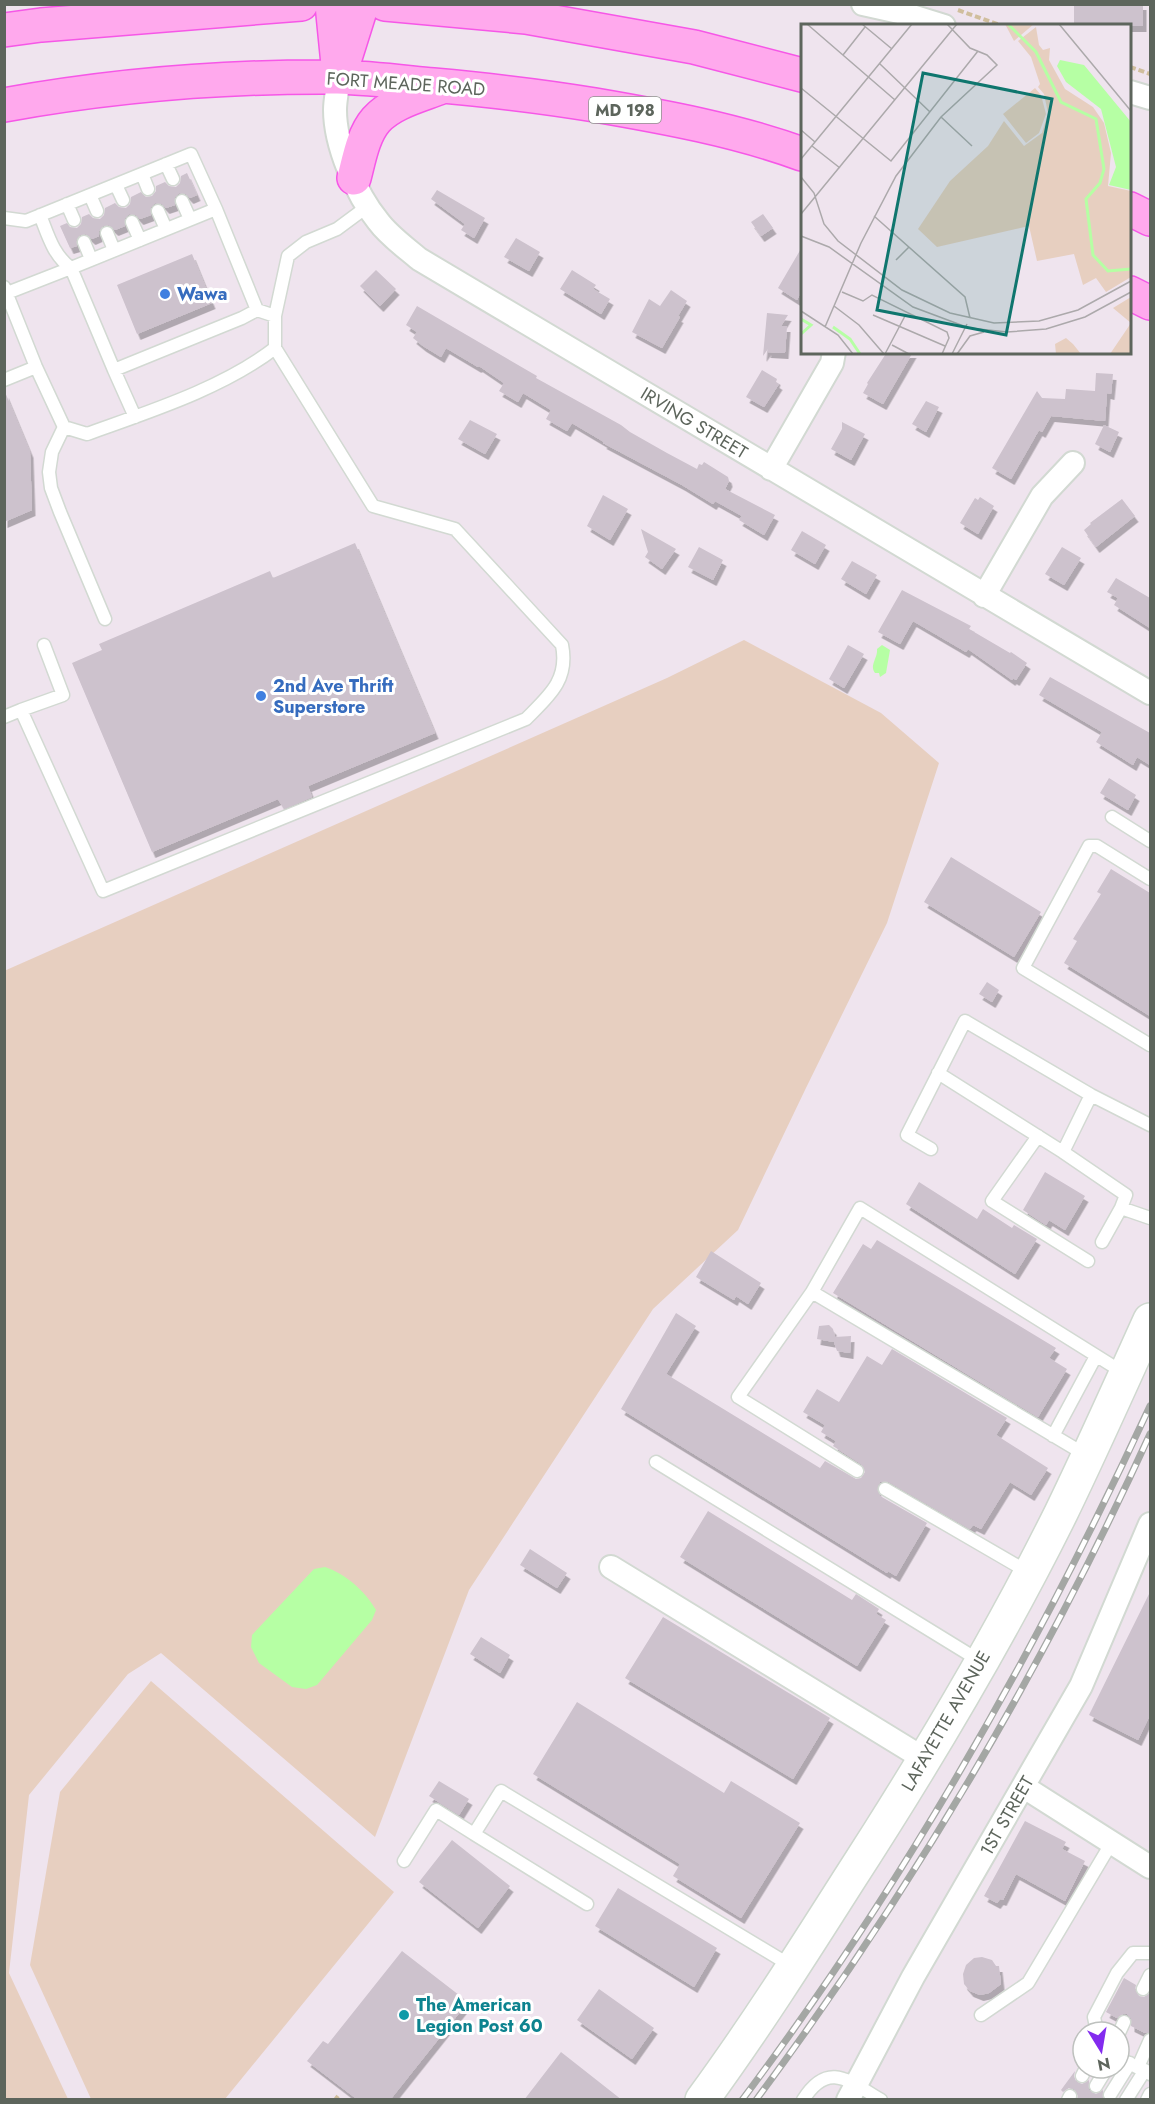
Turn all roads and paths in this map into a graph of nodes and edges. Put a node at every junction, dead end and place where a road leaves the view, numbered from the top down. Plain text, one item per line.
1 (125, 4) edge
2 (301, 4) edge
3 (332, 4) edge
4 (362, 4) edge
5 (385, 4) edge
6 (863, 4) edge
7 (900, 8) edge
8 (516, 11) edge
9 (948, 17) edge
10 (991, 24) edge
11 (41, 25) junction
12 (4, 30) edge
13 (1131, 67) edge
14 (1150, 74) edge
15 (801, 75) edge
16 (339, 77) junction
17 (444, 86) junction
18 (1131, 92) edge
19 (1150, 98) edge
20 (4, 105) edge
21 (801, 154) edge
22 (166, 164) junction
23 (142, 174) junction
24 (354, 178) junction
25 (173, 179) dead end
26 (116, 185) junction
27 (148, 189) dead end
28 (90, 195) junction
29 (123, 200) dead end
30 (183, 201) dead end
31 (67, 204) junction
32 (368, 206) junction
33 (216, 208) junction
34 (1131, 210) edge
35 (97, 211) dead end
36 (158, 211) dead end
37 (40, 215) junction
38 (4, 218) edge
39 (190, 219) junction
40 (1150, 219) edge
41 (74, 220) dead end
42 (132, 222) dead end
43 (166, 229) junction
44 (107, 233) dead end
45 (140, 240) junction
46 (84, 242) dead end
47 (114, 250) junction
48 (91, 259) junction
49 (71, 268) junction
50 (6, 290) edge
51 (1131, 294) edge
52 (1150, 303) edge
53 (257, 310) junction
54 (275, 316) junction
55 (275, 348) junction
56 (834, 354) edge
57 (36, 367) junction
58 (114, 370) junction
59 (4, 380) edge
60 (135, 417) junction
61 (64, 427) junction
62 (1073, 463) dead end
63 (771, 469) junction
64 (984, 596) junction
65 (105, 619) dead end
66 (44, 645) dead end
67 (1150, 693) edge
68 (21, 710) junction
69 (4, 717) edge
70 (1112, 817) dead end
71 (1150, 841) edge
72 (1150, 879) edge
73 (1150, 1045) edge
74 (938, 1073) junction
75 (1091, 1095) junction
76 (1150, 1125) edge
77 (1038, 1137) junction
78 (931, 1149) dead end
79 (1063, 1152) junction
80 (1121, 1208) junction
81 (1150, 1218) edge
82 (1102, 1242) dead end
83 (1088, 1261) dead end
84 (812, 1292) junction
85 (1150, 1320) edge
86 (1096, 1356) junction
87 (1125, 1374) junction
88 (1053, 1436) junction
89 (1087, 1456) junction
90 (656, 1462) dead end
91 (857, 1471) dead end
92 (885, 1490) dead end
93 (1150, 1524) edge
94 (611, 1568) dead end
95 (1029, 1573) junction
96 (981, 1661) junction
97 (926, 1760) junction
98 (1024, 1787) junction
99 (474, 1834) junction
100 (1112, 1842) junction
101 (404, 1861) dead end
102 (1150, 1867) edge
103 (586, 1904) dead end
104 (1150, 1953) edge
105 (794, 1968) junction
106 (1150, 1975) edge
107 (1143, 1989) dead end
108 (981, 2015) dead end
109 (1095, 2020) edge
110 (1150, 2040) edge
111 (1136, 2066) edge
112 (1100, 2080) edge
113 (1096, 2086) dead end
114 (852, 2092) edge
115 (1150, 2094) edge
116 (1110, 2095) dead end
117 (702, 2100) edge
118 (803, 2100) edge
119 (881, 2100) edge
120 (1126, 2100) edge
121 (1147, 2100) edge

1 - 11 main road
2 - 11 main road
3 - 16 main road
4 - 16 main road
5 - 8 main road
6 - 7 street
7 - 9 street
8 - 15 main road
9 - 10 path
11 - 12 main road
13 - 14 path
16 - 17 main road, FORT MEADE ROAD / MD 198
16 - 20 main road, FORT MEADE ROAD / MD 198
16 - 24 street, IRVING STREET
17 - 21 main road, FORT MEADE ROAD / MD 198
17 - 24 main road
18 - 19 street
22 - 23 lane
22 - 25 lane
22 - 33 lane
23 - 26 lane
23 - 27 lane
24 - 32 street, IRVING STREET
26 - 28 lane
26 - 29 lane
28 - 31 lane
28 - 35 lane
30 - 39 lane
31 - 37 lane
31 - 41 lane
32 - 54 lane
32 - 63 street, IRVING STREET
33 - 39 lane
33 - 53 lane
34 - 40 main road
36 - 43 lane
37 - 38 lane
37 - 49 lane
39 - 43 lane
42 - 45 lane
43 - 45 lane
44 - 47 lane
45 - 47 lane
46 - 48 lane
47 - 48 lane
48 - 49 lane
49 - 50 lane
49 - 58 lane
50 - 57 lane
51 - 52 main road
53 - 54 lane
53 - 58 lane
54 - 55 lane
55 - 60 lane
55 - 68 lane
56 - 63 street
57 - 59 lane
57 - 61 lane
58 - 60 lane
60 - 61 lane
61 - 65 lane
62 - 64 street
63 - 64 street, IRVING STREET
64 - 67 street, IRVING STREET
66 - 68 lane
68 - 69 lane
70 - 71 lane
72 - 73 lane
74 - 75 lane
74 - 77 lane
74 - 78 lane
75 - 76 lane
75 - 79 lane
77 - 79 lane
77 - 83 lane
79 - 80 lane
80 - 81 lane
80 - 82 lane
84 - 86 lane
84 - 88 lane
84 - 91 lane
85 - 87 street, LAFAYETTE AVENUE
86 - 87 lane
86 - 88 lane
87 - 89 street, LAFAYETTE AVENUE
88 - 89 lane
89 - 95 street, LAFAYETTE AVENUE
90 - 96 lane
92 - 95 lane
93 - 98 street, 1ST STREET
94 - 97 street
95 - 96 street, LAFAYETTE AVENUE
96 - 97 street, LAFAYETTE AVENUE
97 - 105 street, LAFAYETTE AVENUE
98 - 100 street
98 - 114 street, 1ST STREET
99 - 101 lane
99 - 103 lane
99 - 105 lane
100 - 102 street
100 - 108 lane
104 - 109 lane
105 - 117 street, LAFAYETTE AVENUE
106 - 107 lane
110 - 111 lane
111 - 116 lane
111 - 120 lane
112 - 113 lane
114 - 118 lane
114 - 119 lane
115 - 121 lane

